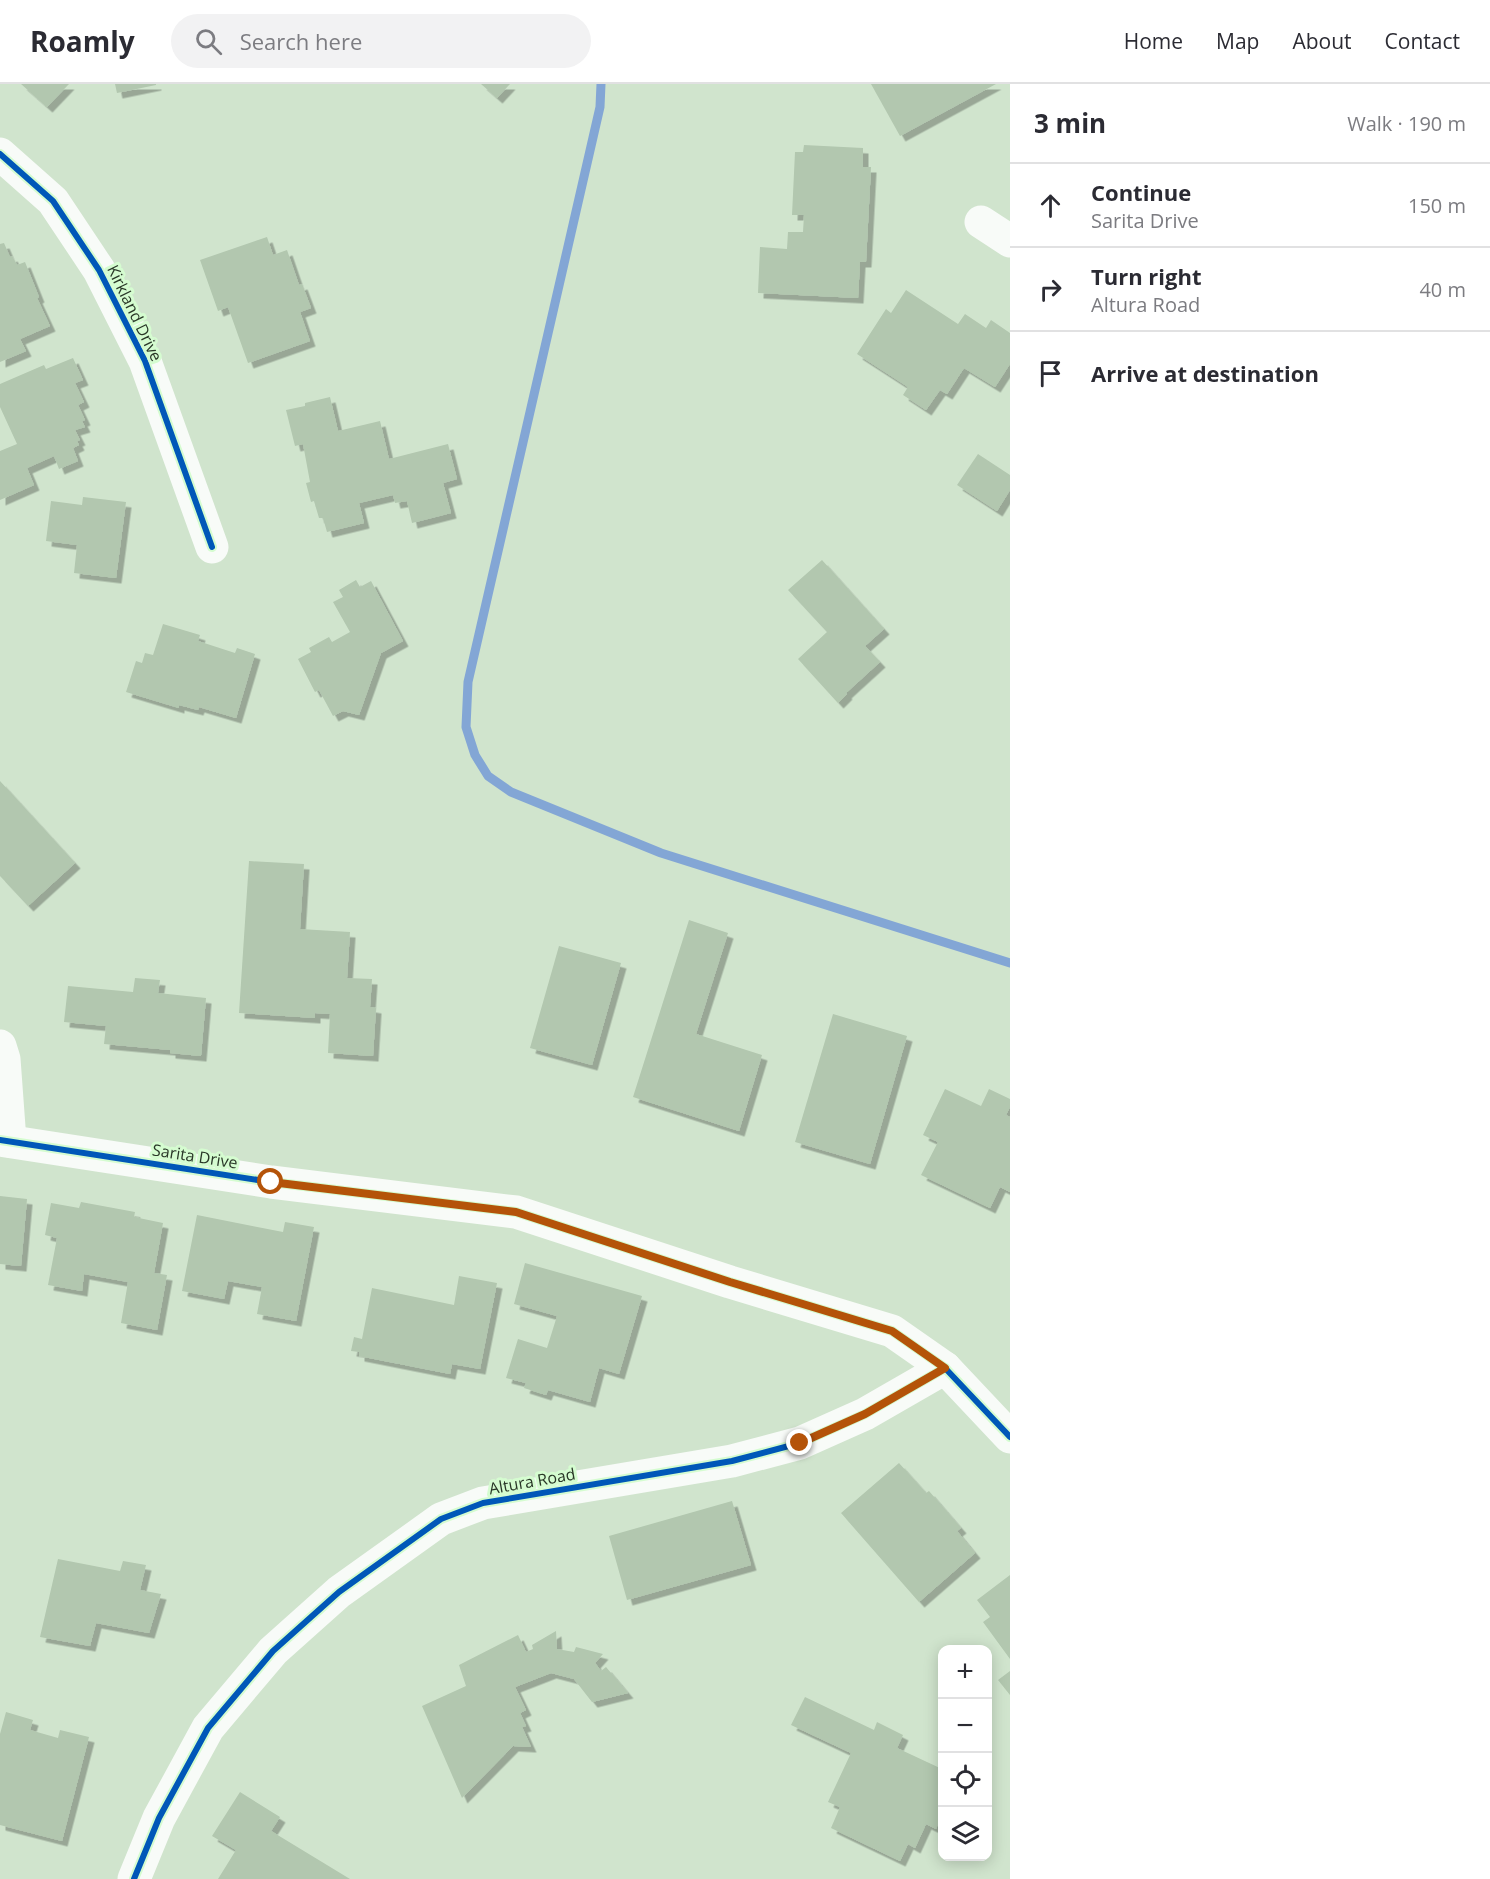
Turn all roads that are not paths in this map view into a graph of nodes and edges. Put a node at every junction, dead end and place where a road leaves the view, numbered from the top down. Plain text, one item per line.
1 (0, 154) edge
2 (981, 222) dead end
3 (1010, 241) edge
4 (212, 547) dead end
5 (0, 1046) edge
6 (5, 1141) edge
7 (945, 1368) junction
8 (1010, 1437) edge
9 (134, 1879) edge

1 - 4 street, Kirkland Drive
2 - 3 street
5 - 6 street
6 - 7 street, Sarita Drive
7 - 8 street, Sarita Drive
7 - 9 street, Altura Road

